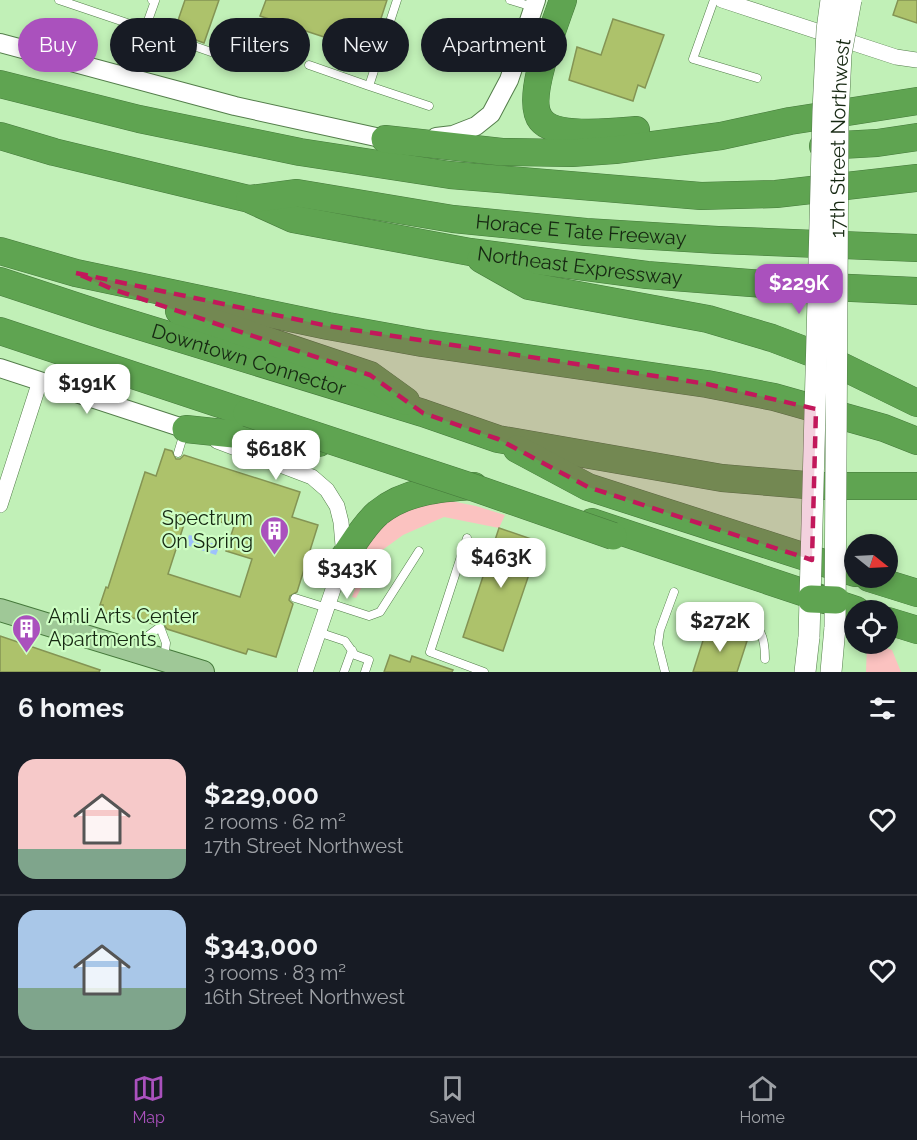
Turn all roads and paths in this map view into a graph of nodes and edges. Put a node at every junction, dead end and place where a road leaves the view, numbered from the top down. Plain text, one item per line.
1 (59, 0) edge
2 (152, 0) edge
3 (397, 0) edge
4 (510, 0) edge
5 (714, 0) edge
6 (723, 0) edge
7 (831, 0) edge
8 (851, 0) edge
9 (544, 13) edge
10 (112, 18) edge
11 (149, 18) edge
12 (0, 43) edge
13 (917, 60) edge
14 (310, 65) edge
15 (757, 78) dead end
16 (0, 84) edge
17 (369, 86) junction
18 (917, 101) edge
19 (429, 106) dead end
20 (790, 121) junction
21 (0, 136) edge
22 (917, 137) edge
23 (385, 139) junction
24 (830, 146) junction
25 (917, 178) edge
26 (622, 190) junction
27 (249, 199) junction
28 (917, 248) edge
29 (0, 251) edge
30 (470, 252) junction
31 (76, 273) junction
32 (0, 281) edge
33 (917, 291) edge
34 (0, 331) edge
35 (0, 368) edge
36 (40, 381) junction
37 (917, 403) edge
38 (423, 413) junction
39 (498, 439) junction
40 (182, 441) junction
41 (917, 441) edge
42 (481, 485) junction
43 (913, 487) edge
44 (0, 505) edge
45 (467, 538) dead end
46 (419, 551) dead end
47 (344, 557) junction
48 (844, 569) edge
49 (898, 587) edge
50 (674, 592) dead end
51 (917, 593) edge
52 (295, 598) dead end
53 (835, 603) edge
54 (328, 606) junction
55 (0, 610) edge
56 (741, 614) dead end
57 (898, 624) edge
58 (917, 630) edge
59 (318, 632) junction
60 (352, 650) junction
61 (137, 652) junction
62 (765, 659) dead end
63 (164, 660) junction
64 (463, 664) junction
65 (203, 672) edge
66 (305, 672) edge
67 (344, 672) edge
68 (365, 672) edge
69 (460, 672) edge
70 (484, 672) edge
71 (665, 672) edge
72 (805, 672) edge
73 (831, 672) edge

1 - 10 lane
2 - 11 lane
3 - 17 lane
4 - 9 lane
5 - 15 lane
6 - 13 street
7 - 24 main road, 17th Street Northwest, bridge
8 - 24 main road, 17th Street Northwest, bridge
9 - 20 highway
9 - 23 street
12 - 23 street
14 - 17 lane
16 - 26 highway
17 - 19 lane
18 - 20 highway
20 - 23 highway
21 - 27 highway
22 - 24 highway
23 - 26 highway
24 - 53 main road, 17th Street Northwest, bridge
25 - 26 highway
27 - 28 highway, Horace E Tate Freeway
27 - 30 highway, Northeast Expressway
29 - 31 highway
30 - 33 highway, Northeast Expressway
30 - 37 highway
31 - 38 highway
31 - 41 highway
32 - 38 highway, Downtown Connector
34 - 53 highway, bridge
35 - 36 street
36 - 40 street
36 - 44 street
38 - 39 highway, Downtown Connector
39 - 43 highway
39 - 48 highway
40 - 42 highway
40 - 47 street
42 - 47 highway
42 - 53 highway
45 - 64 lane
46 - 54 lane
47 - 54 street
49 - 51 highway
50 - 71 lane
52 - 54 lane
53 - 72 main road, 17th Street Northwest, bridge
53 - 73 main road, 17th Street Northwest, bridge
54 - 59 street
55 - 61 main road
56 - 62 lane
57 - 58 highway
59 - 60 lane
59 - 66 street
60 - 67 lane
60 - 68 lane
61 - 63 main road
61 - 63 lane
63 - 65 main road
64 - 69 lane
64 - 70 lane

